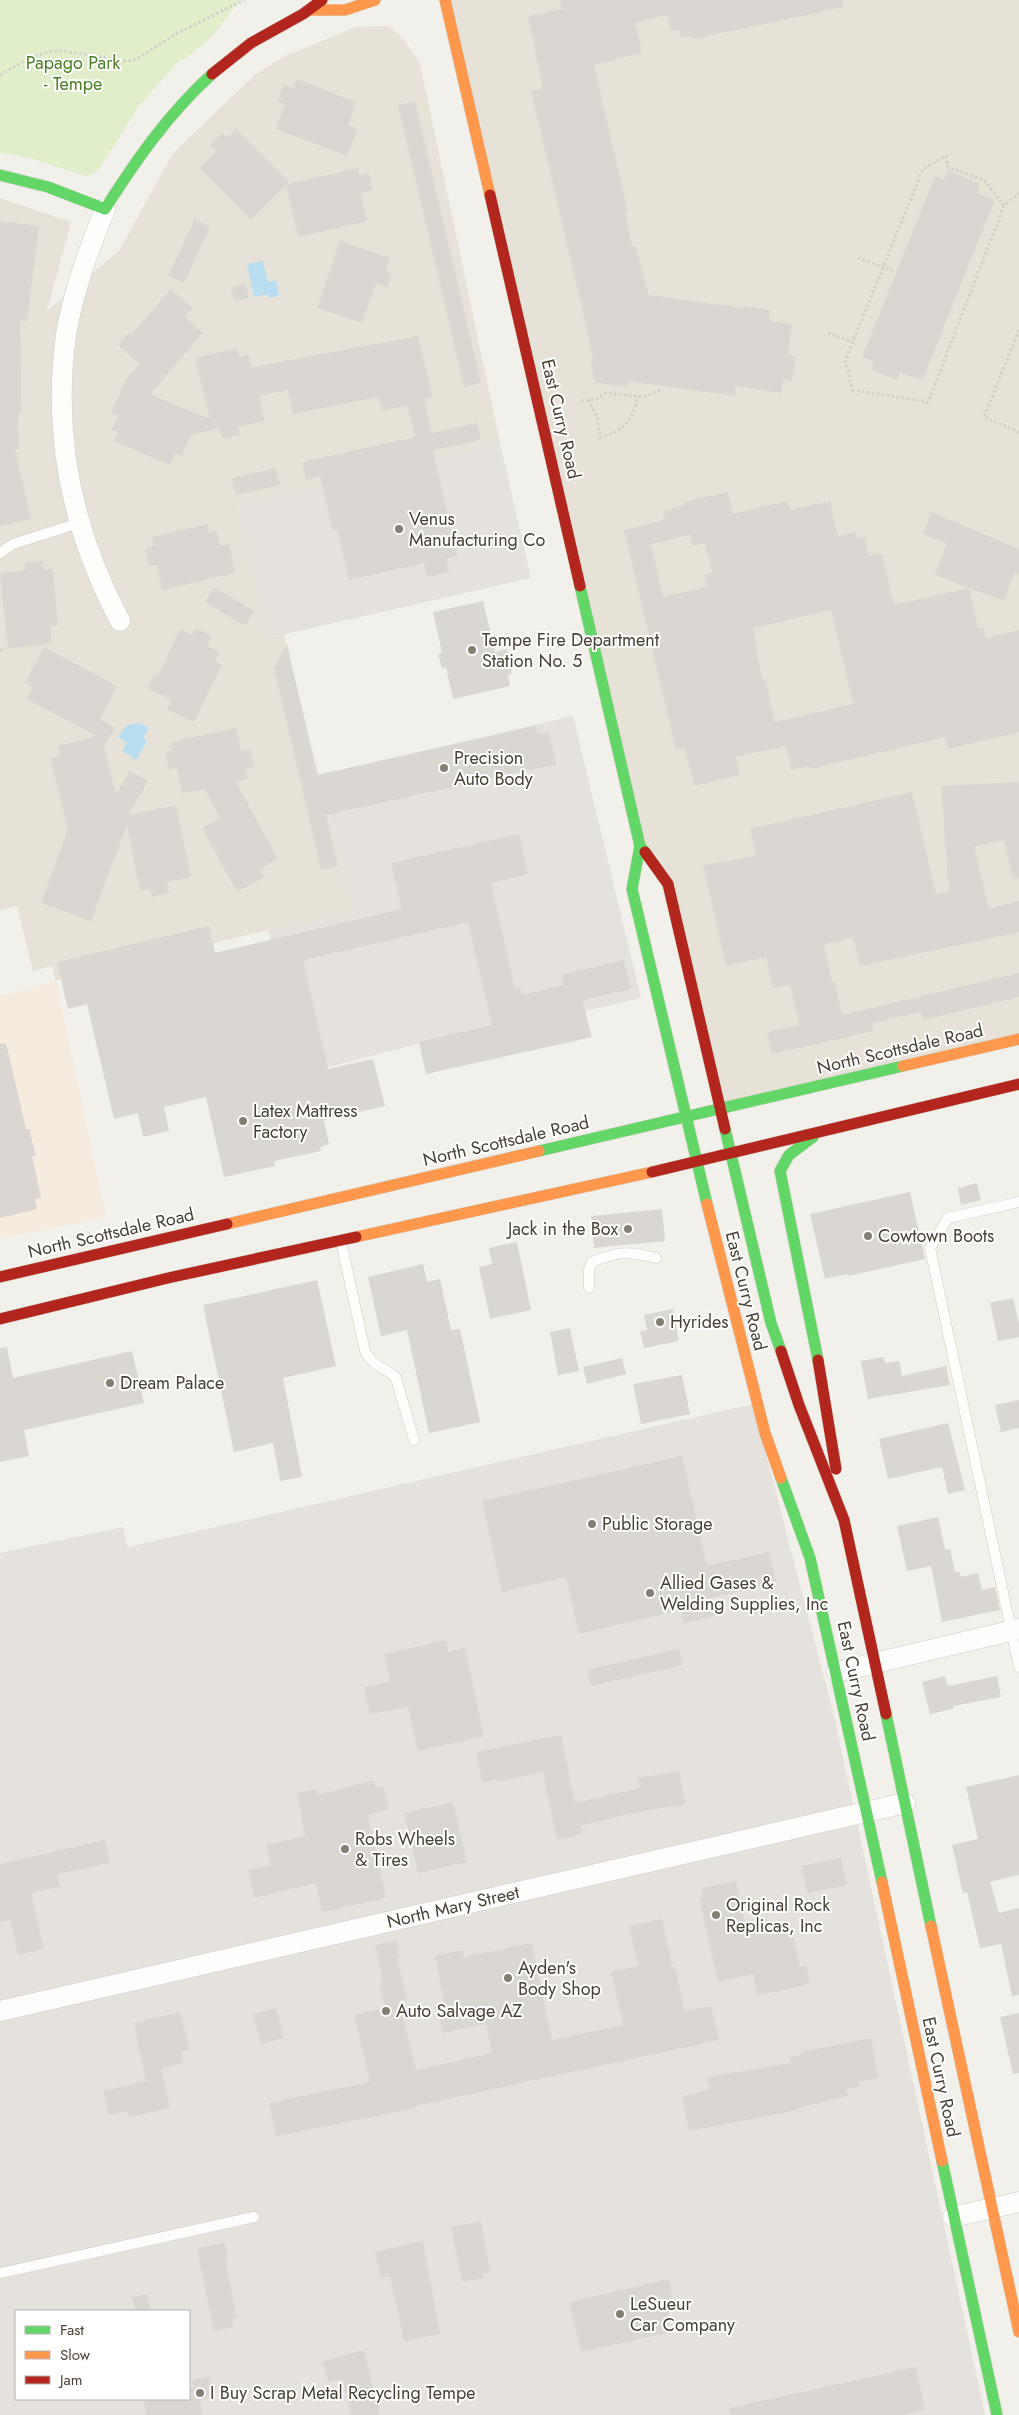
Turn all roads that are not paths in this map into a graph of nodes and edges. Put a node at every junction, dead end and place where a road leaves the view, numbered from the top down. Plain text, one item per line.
1 (322, 0) edge
2 (375, 0) edge
3 (445, 0) edge
4 (311, 10) junction
5 (0, 175) edge
6 (105, 209) junction
7 (79, 523) junction
8 (0, 553) edge
9 (120, 621) dead end
10 (640, 846) junction
11 (1019, 1039) edge
12 (1019, 1084) edge
13 (720, 1109) junction
14 (686, 1116) junction
15 (819, 1133) junction
16 (730, 1153) junction
17 (696, 1162) junction
18 (1019, 1202) edge
19 (341, 1241) junction
20 (656, 1258) dead end
21 (42, 1266) junction
22 (0, 1278) edge
23 (589, 1288) dead end
24 (0, 1289) edge
25 (0, 1319) edge
26 (414, 1440) dead end
27 (844, 1520) junction
28 (1015, 1630) edge
29 (875, 1663) junction
30 (1019, 1666) edge
31 (837, 1672) junction
32 (906, 1803) junction
33 (866, 1813) junction
34 (0, 2011) edge
35 (1019, 2202) edge
36 (992, 2208) junction
37 (254, 2217) dead end
38 (953, 2217) junction
39 (0, 2273) edge
40 (1019, 2332) edge
41 (997, 2415) edge

1 - 4 main road
2 - 4 main road
3 - 10 main road, East Curry Road
4 - 6 main road
5 - 6 main road
6 - 7 street
7 - 8 lane
7 - 9 street
10 - 13 main road, East Curry Road
10 - 14 main road, East Curry Road
11 - 13 main road, North Scottsdale Road
12 - 15 main road
13 - 14 main road, North Scottsdale Road
13 - 16 main road, East Curry Road
14 - 17 main road, East Curry Road
14 - 21 main road, North Scottsdale Road
15 - 16 main road
15 - 27 main road
16 - 17 main road
16 - 27 main road, East Curry Road
17 - 19 main road
17 - 31 main road, East Curry Road
18 - 28 lane
19 - 25 main road
19 - 26 lane
20 - 23 lane
21 - 22 main road, North Scottsdale Road
21 - 24 main road
27 - 29 main road, East Curry Road
28 - 29 street
28 - 30 lane
29 - 31 street
29 - 32 main road, East Curry Road
31 - 33 main road, East Curry Road
32 - 33 street, North Mary Street
32 - 36 main road, East Curry Road
33 - 34 street, North Mary Street
33 - 38 main road, East Curry Road
35 - 36 street
36 - 38 street
36 - 40 main road, East Curry Road
37 - 39 lane
38 - 41 main road, East Curry Road

